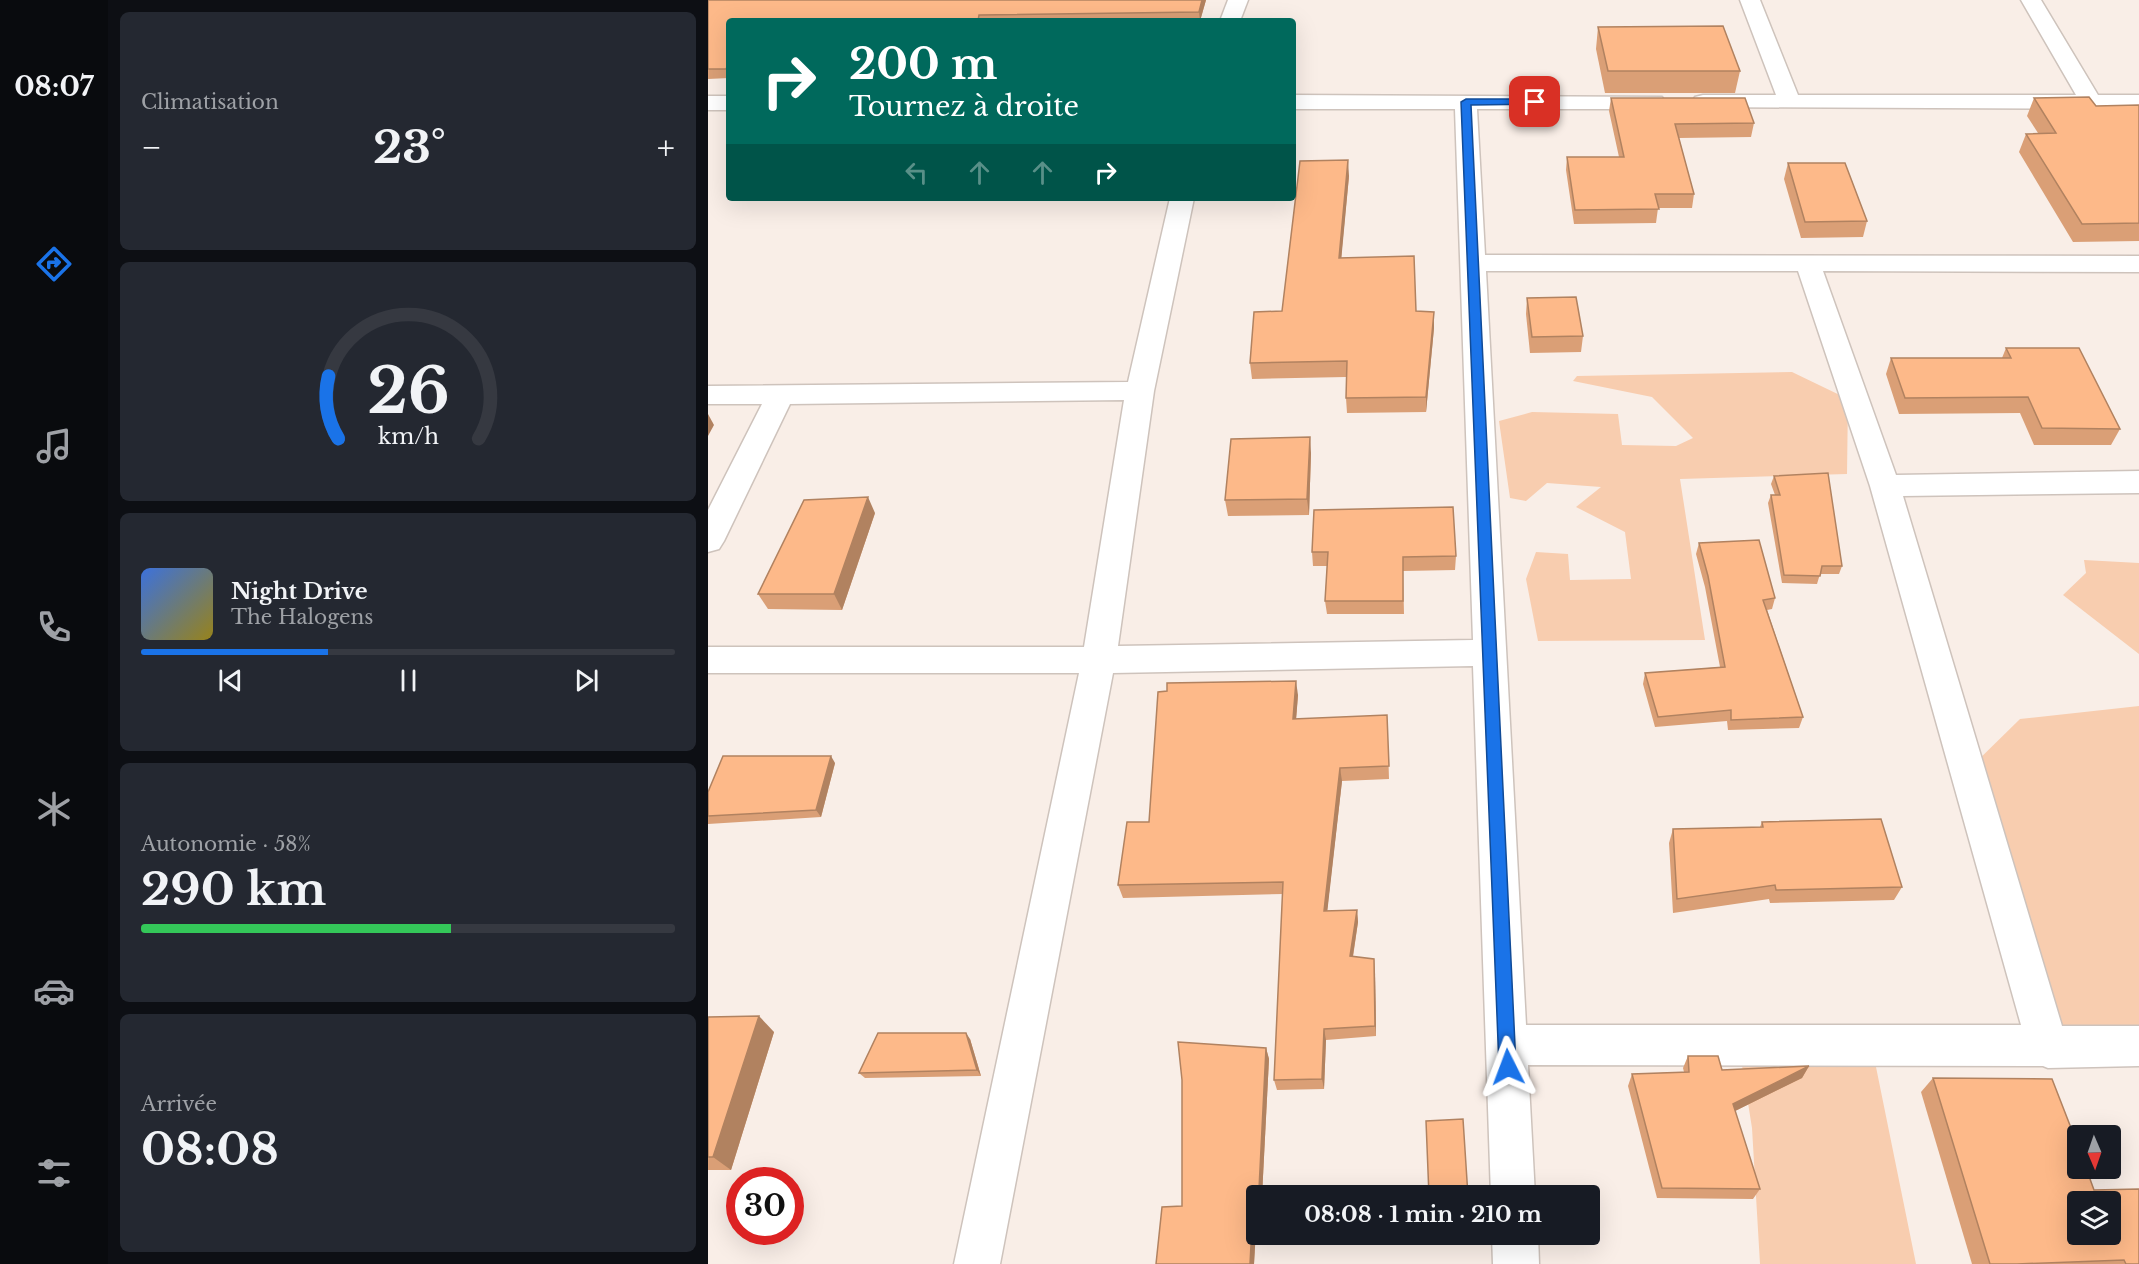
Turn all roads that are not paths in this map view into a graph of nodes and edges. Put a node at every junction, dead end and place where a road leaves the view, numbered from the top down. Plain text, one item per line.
1 (1238, 0) edge
2 (1750, 0) edge
3 (2031, 0) edge
4 (1231, 18) edge
5 (1296, 102) edge
6 (1466, 102) junction
7 (1790, 102) junction
8 (2091, 102) junction
9 (2139, 102) edge
10 (708, 103) edge
11 (726, 103) edge
12 (1181, 201) edge
13 (1473, 263) junction
14 (1808, 264) junction
15 (2139, 264) edge
16 (1140, 391) junction
17 (708, 395) edge
18 (780, 395) junction
19 (2139, 482) edge
20 (1885, 486) junction
21 (708, 541) edge
22 (1490, 653) junction
23 (1099, 660) junction
24 (709, 662) edge
25 (1507, 1045) junction
26 (2139, 1046) edge
27 (2049, 1048) junction
28 (1513, 1185) edge
29 (1515, 1245) edge
30 (977, 1264) edge
31 (1516, 1264) edge

1 - 4 street
2 - 7 street
3 - 8 street
5 - 6 street
6 - 7 street
6 - 13 street
7 - 8 street
8 - 9 street
10 - 11 street
12 - 16 street
13 - 14 street
13 - 22 street
14 - 15 street
14 - 20 street
16 - 18 street
16 - 23 street
17 - 18 street
18 - 21 street
19 - 20 street
20 - 27 street
22 - 23 street
22 - 25 street
23 - 24 street
23 - 30 street
25 - 27 street
25 - 28 street
26 - 27 street
29 - 31 street

